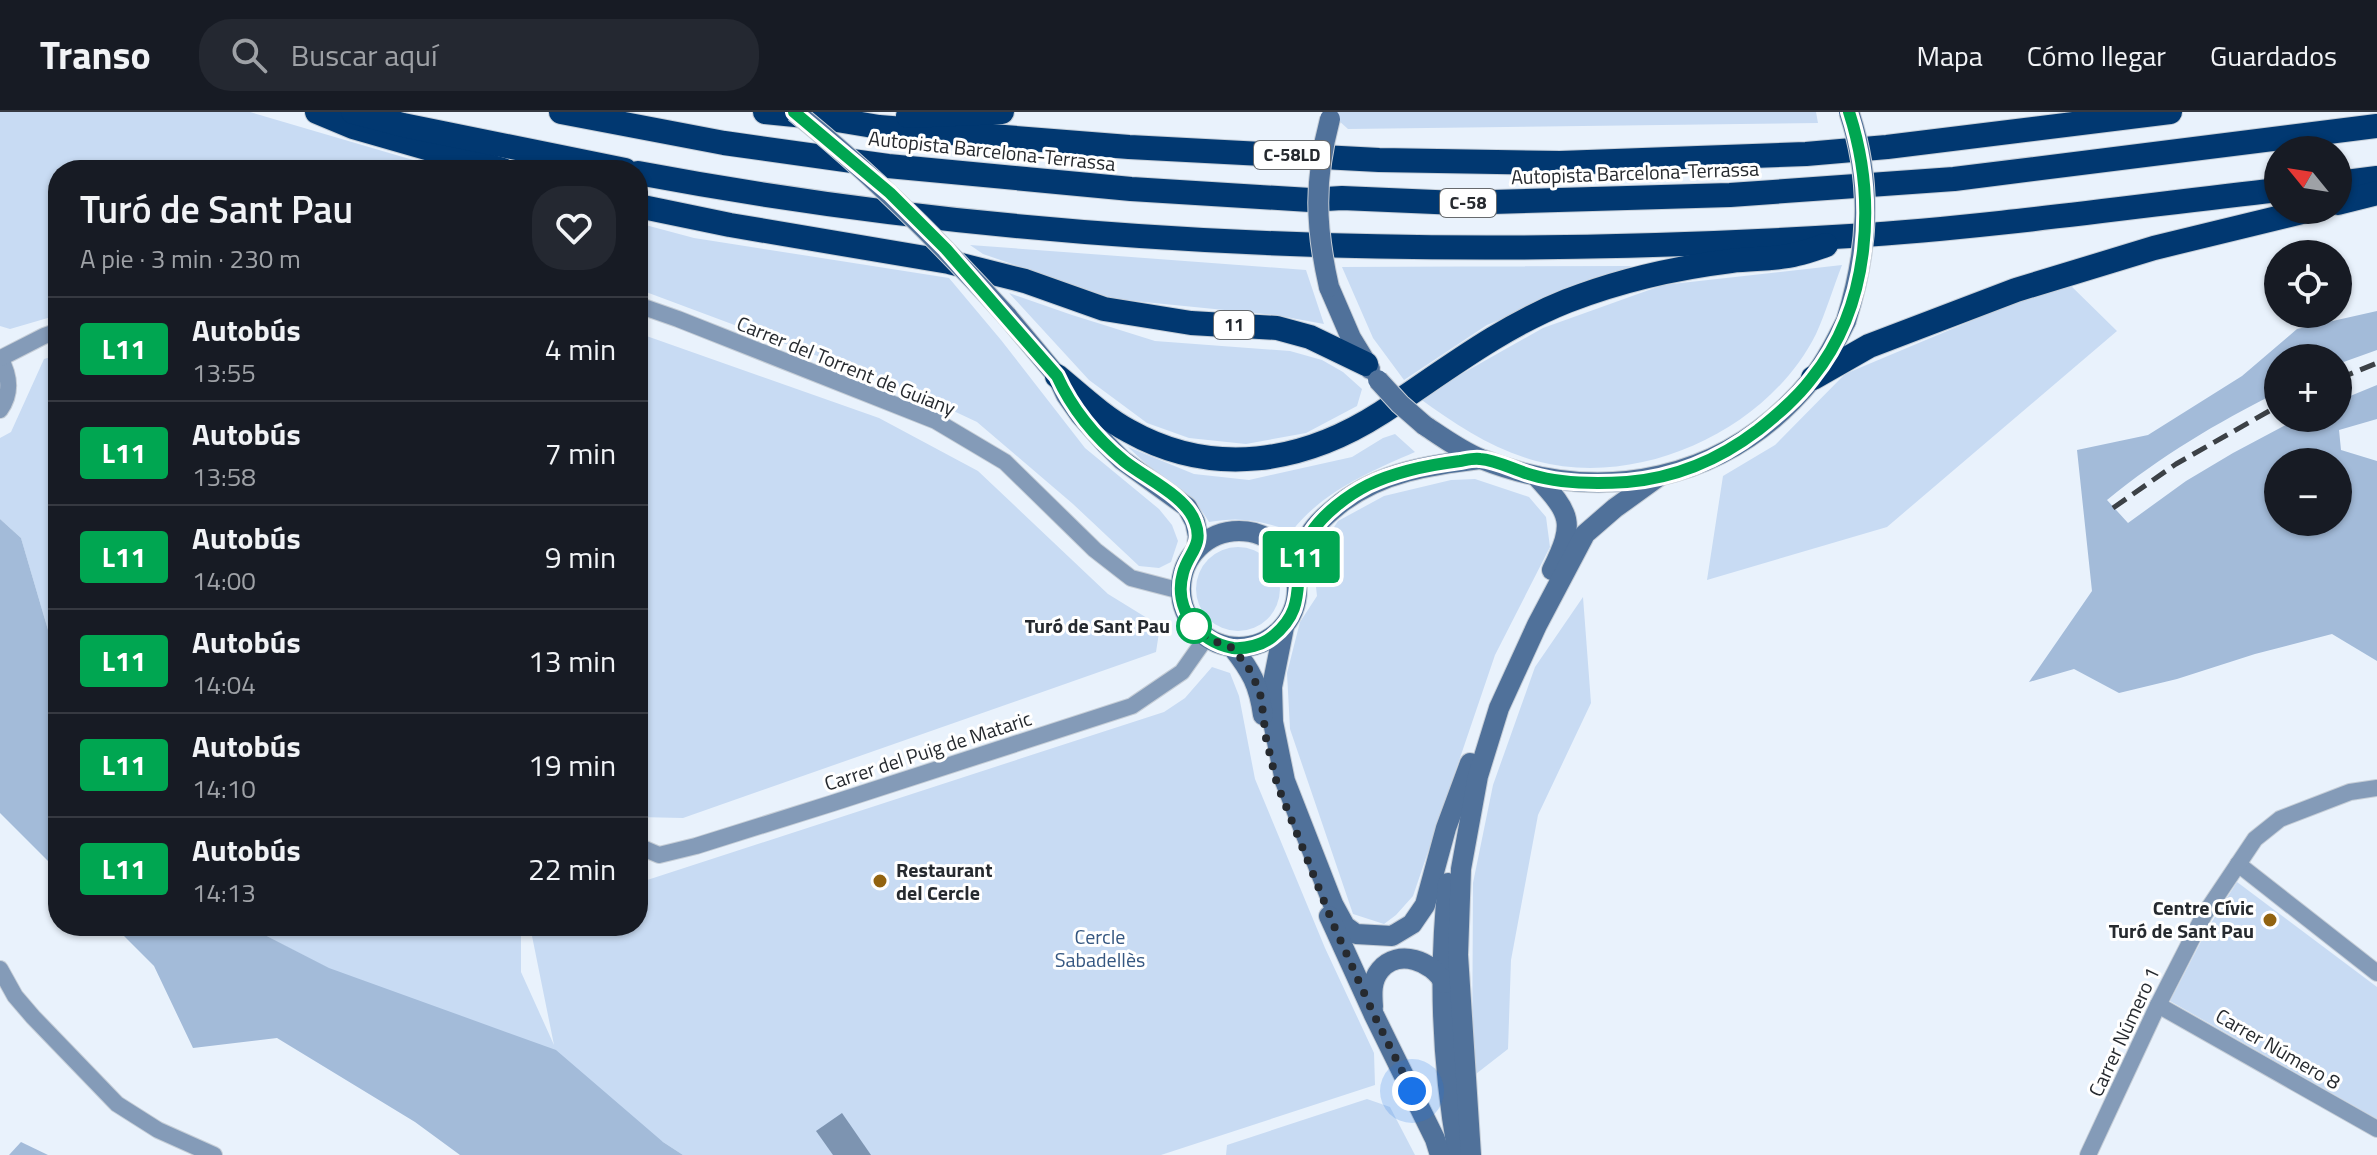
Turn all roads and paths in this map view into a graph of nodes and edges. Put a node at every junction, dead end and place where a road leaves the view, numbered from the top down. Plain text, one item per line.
1 (317, 112) edge
2 (353, 112) edge
3 (561, 112) edge
4 (765, 112) edge
5 (795, 112) edge
6 (1002, 112) edge
7 (1849, 112) edge
8 (2170, 112) edge
9 (1332, 115) edge
10 (825, 118) junction
11 (2377, 126) edge
12 (468, 160) edge
13 (576, 160) edge
14 (648, 175) edge
15 (2377, 178) edge
16 (2352, 181) edge
17 (2264, 192) edge
18 (2377, 193) edge
19 (2352, 199) edge
20 (648, 208) edge
21 (2264, 221) edge
22 (1852, 235) junction
23 (648, 308) edge
24 (48, 335) edge
25 (0, 358) edge
26 (1372, 372) junction
27 (1057, 376) junction
28 (1813, 378) junction
29 (0, 410) edge
30 (1480, 459) junction
31 (1536, 476) junction
32 (1658, 477) junction
33 (1576, 531) junction
34 (1197, 548) junction
35 (1297, 575) junction
36 (1181, 591) junction
37 (1284, 627) junction
38 (1206, 638) junction
39 (1233, 648) junction
40 (1470, 763) junction
41 (2377, 788) edge
42 (648, 850) edge
43 (2238, 864) junction
44 (1345, 929) junction
45 (0, 969) edge
46 (1434, 970) junction
47 (2377, 973) edge
48 (2158, 1005) junction
49 (1374, 1015) junction
50 (2377, 1129) edge
51 (214, 1155) edge
52 (1440, 1155) edge
53 (1458, 1155) edge
54 (1468, 1155) edge
55 (2088, 1155) edge

1 - 12 highway
2 - 13 highway
3 - 11 highway, Autopista Barcelona-Terrassa / C-58
4 - 10 highway, C-58LD
5 - 27 street, bridge
6 - 10 highway
7 - 28 street, bridge
8 - 10 highway, C-58LD
9 - 26 street, bridge
14 - 22 highway
15 - 16 highway
17 - 22 highway
18 - 19 highway
20 - 26 highway, 11
21 - 28 highway
22 - 27 highway
23 - 36 street, Carrer del Torrent de Guiany
24 - 25 street
25 - 29 street
26 - 30 street, bridge
27 - 34 street
28 - 32 street
30 - 31 street
30 - 35 street
31 - 32 street
31 - 33 street
32 - 33 street
33 - 40 street
33 - 54 street
34 - 35 street
34 - 36 street
35 - 37 street
36 - 38 street
37 - 39 street
37 - 44 street
38 - 39 street
38 - 42 street, Carrer del Puig de Mataric
39 - 44 street
40 - 44 street
40 - 46 street
41 - 43 street, Carrer Número 1
43 - 47 street
43 - 48 street, Carrer Número 1
44 - 49 street
45 - 51 street
46 - 49 street
46 - 53 street
46 - 54 street
48 - 50 street, Carrer Número 8
48 - 55 street, Carrer Número 1
49 - 52 street

